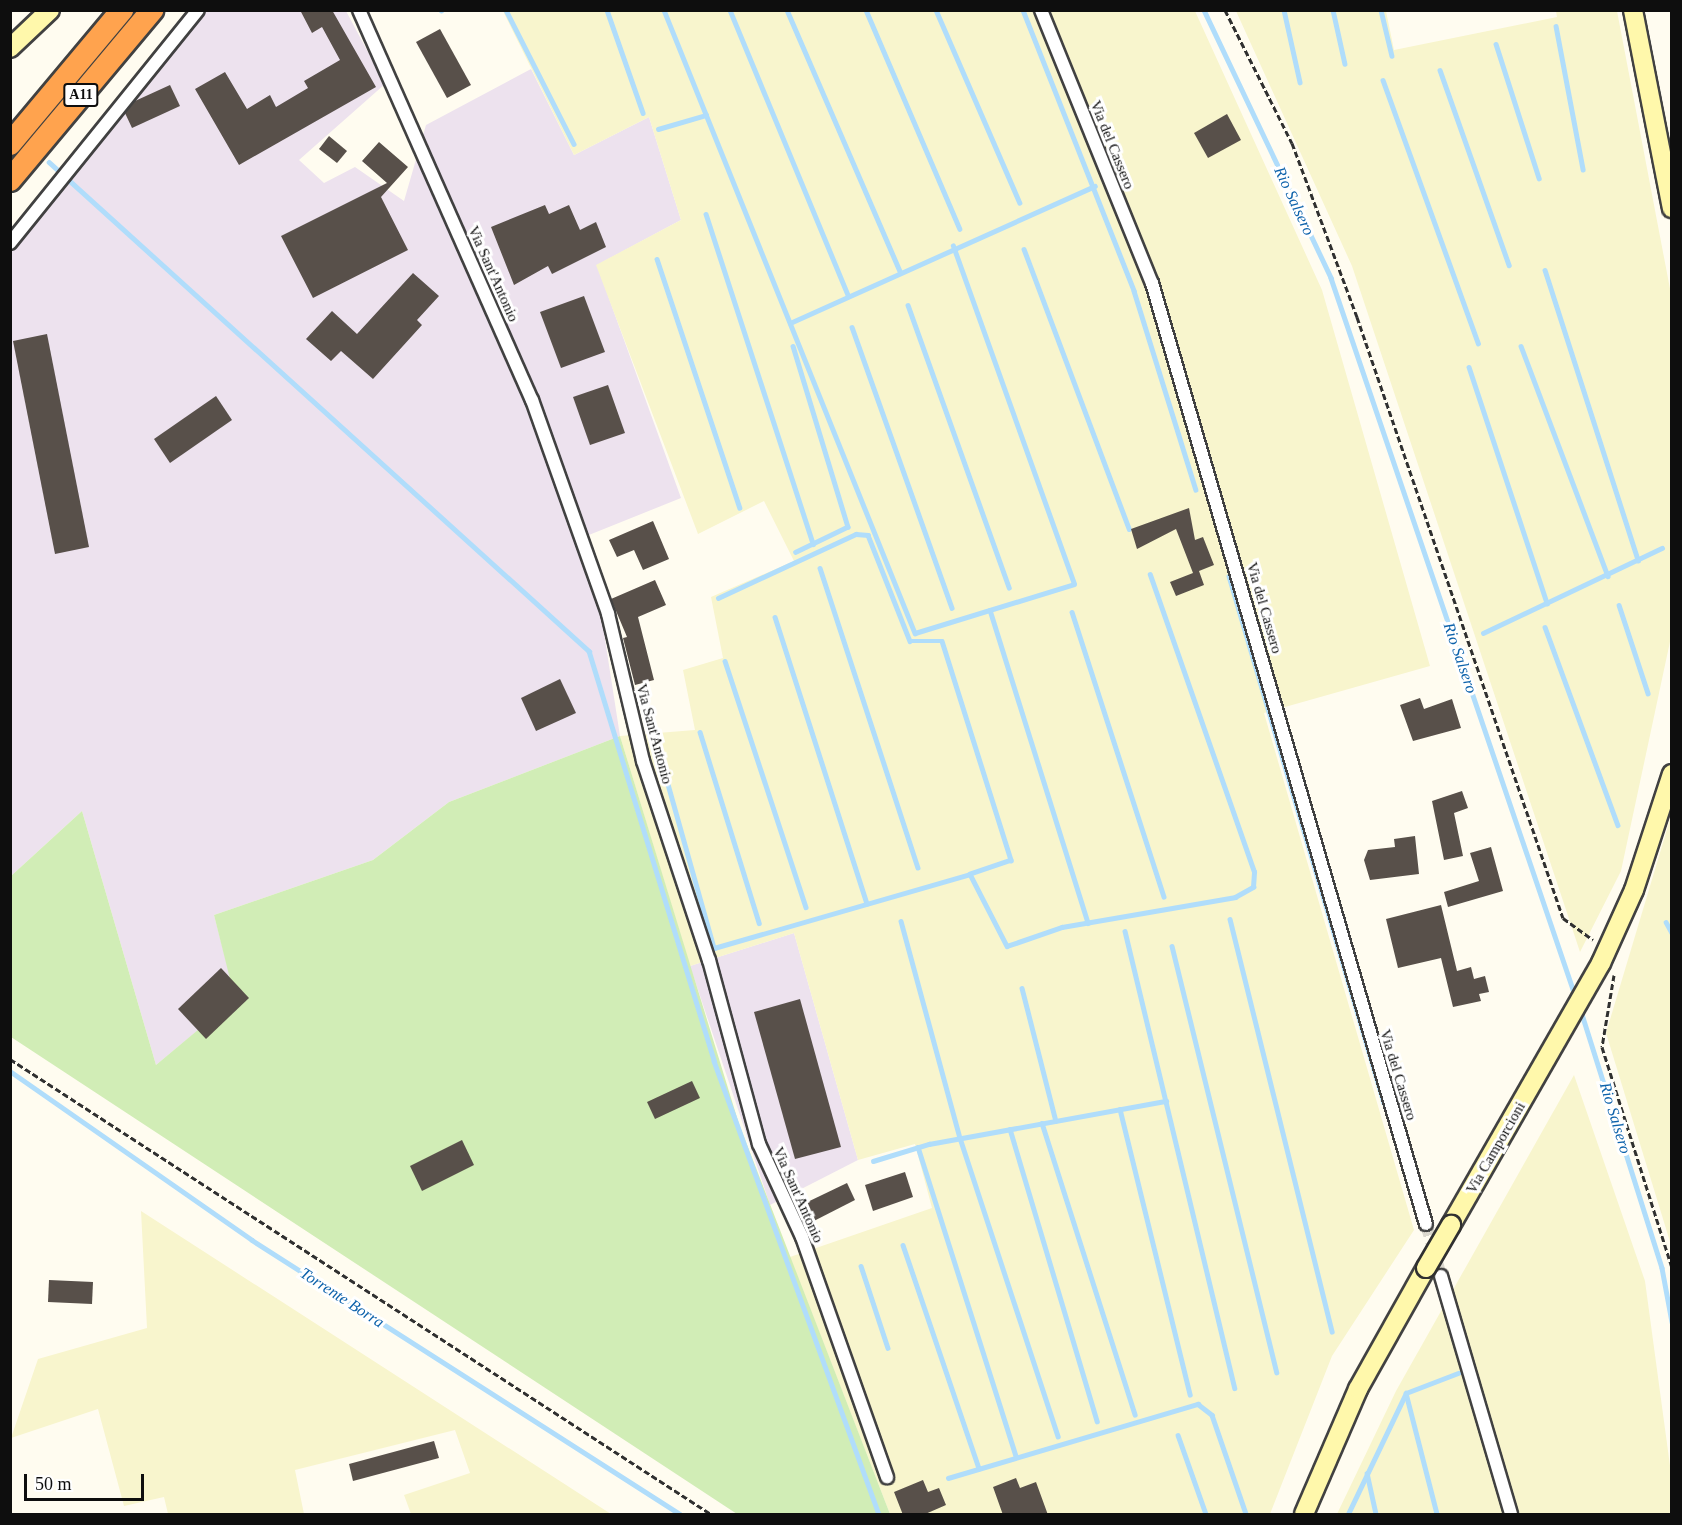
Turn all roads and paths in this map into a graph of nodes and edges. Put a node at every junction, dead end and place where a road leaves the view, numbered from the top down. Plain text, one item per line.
1 (50, 10) edge
2 (122, 10) edge
3 (152, 10) edge
4 (198, 10) edge
5 (359, 10) edge
6 (1041, 10) edge
7 (1225, 10) edge
8 (1633, 10) edge
9 (10, 48) edge
10 (10, 144) edge
11 (10, 180) edge
12 (1671, 208) edge
13 (10, 243) edge
14 (1671, 774) edge
15 (1604, 957) junction
16 (10, 1059) edge
17 (1426, 1224) tunnel mouth
18 (1671, 1268) edge
19 (1433, 1272) junction
20 (887, 1477) dead end
21 (711, 1515) edge
22 (1304, 1515) edge
23 (1511, 1515) edge

1 - 9 main road
2 - 10 highway, A11
3 - 11 highway, A11
4 - 13 street
5 - 20 street, Via Sant'Antonio
6 - 17 street, Via del Cassero
7 - 15 path
8 - 12 main road
14 - 15 main road, Via Camporcioni
15 - 18 path
15 - 19 main road, Via Camporcioni, bridge
16 - 21 path
19 - 22 main road, Via Camporcioni
19 - 23 street

